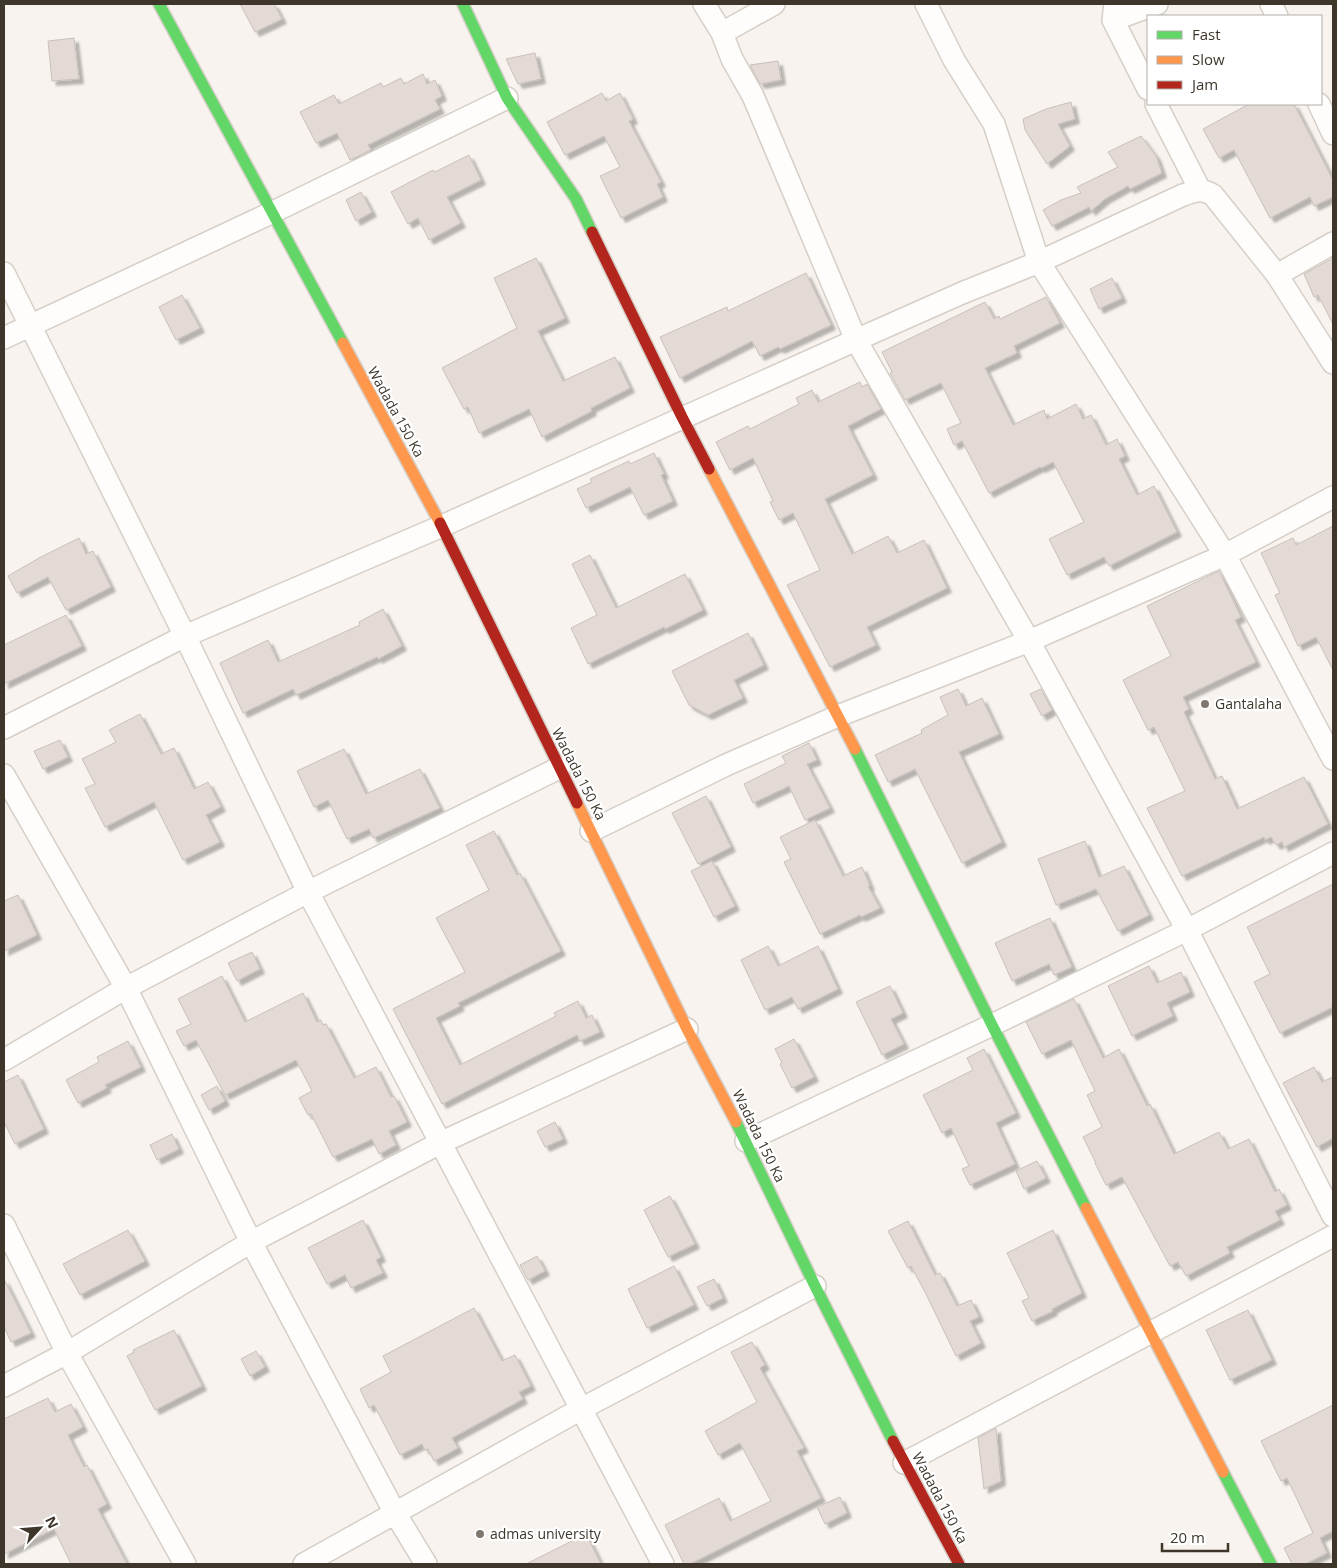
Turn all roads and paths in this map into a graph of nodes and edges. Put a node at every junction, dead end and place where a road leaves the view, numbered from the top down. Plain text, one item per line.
1 (159, 4) edge
2 (463, 4) edge
3 (704, 4) edge
4 (774, 4) edge
5 (926, 4) edge
6 (1157, 4) edge
7 (1270, 4) edge
8 (1114, 12) edge
9 (1276, 15) edge
10 (722, 33) junction
11 (1147, 87) edge
12 (507, 98) junction
13 (1157, 105) edge
14 (1319, 105) edge
15 (1333, 134) edge
16 (1200, 190) junction
17 (271, 213) junction
18 (1333, 243) edge
19 (1039, 262) junction
20 (4, 273) edge
21 (1277, 275) junction
22 (30, 326) junction
23 (4, 338) edge
24 (856, 340) junction
25 (1333, 363) edge
26 (682, 417) junction
27 (1333, 497) edge
28 (442, 526) junction
29 (1225, 555) junction
30 (185, 636) junction
31 (1029, 641) junction
32 (838, 716) junction
33 (4, 728) edge
34 (1333, 758) edge
35 (559, 768) junction
36 (4, 775) edge
37 (591, 831) junction
38 (1333, 853) edge
39 (308, 892) junction
40 (1187, 930) junction
41 (126, 988) junction
42 (992, 1025) junction
43 (688, 1029) junction
44 (4, 1060) edge
45 (746, 1141) junction
46 (440, 1143) junction
47 (1333, 1216) edge
48 (4, 1225) edge
49 (1333, 1236) edge
50 (251, 1242) junction
51 (815, 1286) junction
52 (1149, 1332) junction
53 (67, 1353) junction
54 (4, 1386) edge
55 (582, 1409) junction
56 (904, 1463) junction
57 (395, 1513) junction
58 (185, 1564) edge
59 (304, 1564) edge
60 (426, 1564) edge
61 (663, 1564) edge
62 (959, 1564) edge
63 (1271, 1564) edge

1 - 17 street, Wadada 150 Ka
2 - 12 street
3 - 10 street
4 - 10 street
5 - 19 street
6 - 8 street
7 - 9 street
8 - 11 street
10 - 24 street
12 - 17 street
12 - 26 street
13 - 16 street
14 - 15 street
16 - 19 street
16 - 21 street
17 - 22 street
17 - 28 street, Wadada 150 Ka
18 - 21 street
19 - 24 street
19 - 29 street
20 - 22 street
21 - 25 street
22 - 23 street
22 - 30 street
24 - 26 street
24 - 31 street
26 - 28 street
26 - 32 street
27 - 29 street
28 - 30 street
28 - 35 street, Wadada 150 Ka
29 - 31 street
29 - 34 street
30 - 33 street
30 - 39 street
31 - 32 street
31 - 40 street
32 - 37 street
32 - 42 street
35 - 37 street, Wadada 150 Ka
35 - 39 street
36 - 41 street
37 - 43 street, Wadada 150 Ka
38 - 40 street
39 - 41 street
39 - 46 street
40 - 42 street
40 - 47 street
41 - 44 street
41 - 50 street
42 - 45 street
42 - 52 street
43 - 45 street, Wadada 150 Ka
43 - 46 street
45 - 51 street, Wadada 150 Ka
46 - 50 street
46 - 55 street
48 - 53 street
49 - 52 street
50 - 53 street
50 - 57 street
51 - 55 street
51 - 56 street, Wadada 150 Ka
52 - 56 street
52 - 63 street
53 - 54 street
53 - 58 street
55 - 57 street
55 - 61 street
56 - 62 street, Wadada 150 Ka
57 - 59 street
57 - 60 street

